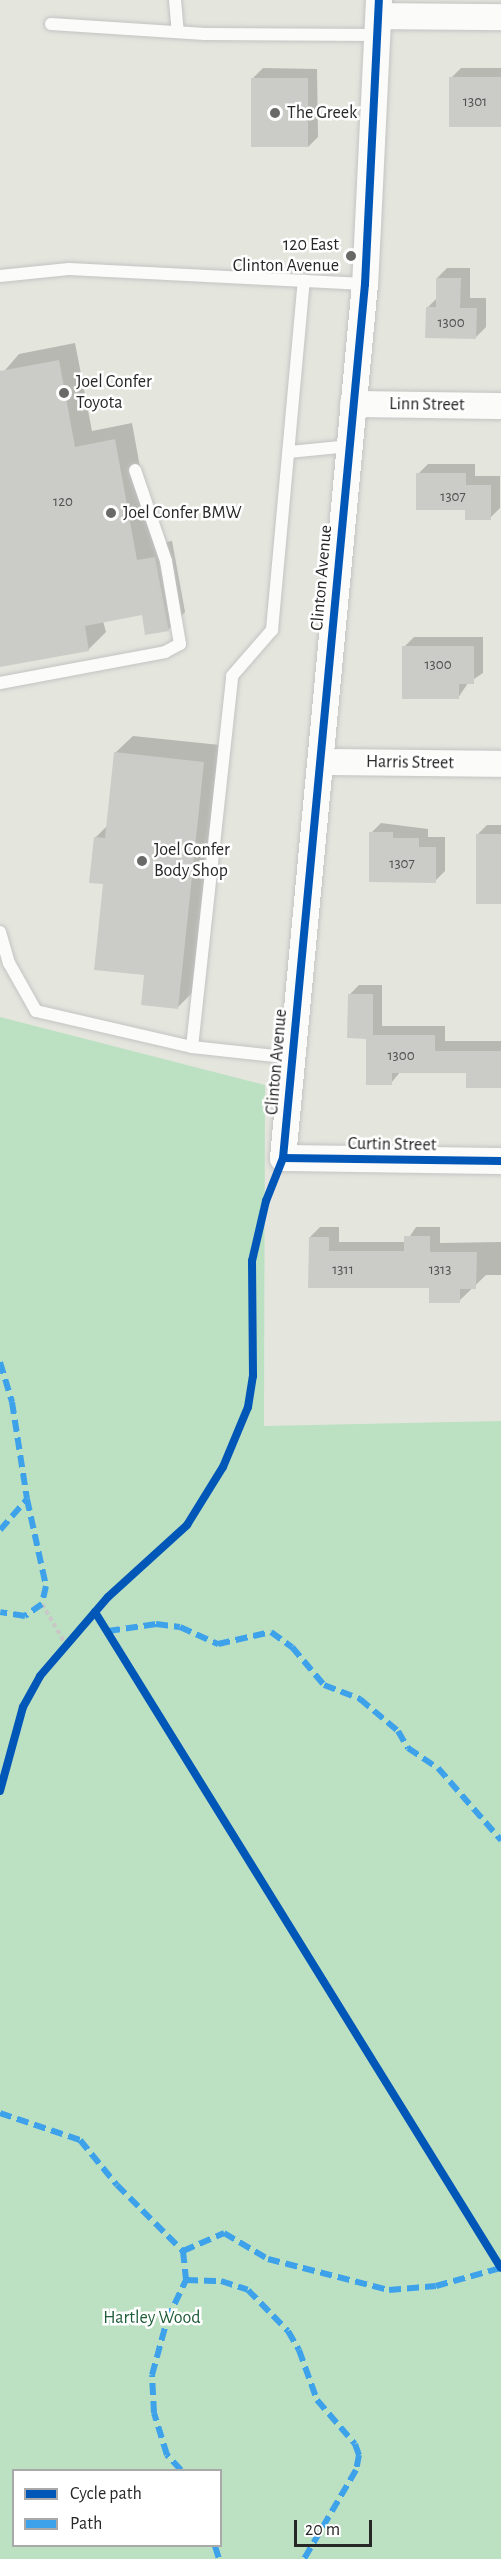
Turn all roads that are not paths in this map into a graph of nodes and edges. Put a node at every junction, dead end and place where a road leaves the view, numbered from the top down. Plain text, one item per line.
1 (176, 0) edge
2 (378, 17) edge
3 (501, 17) edge
4 (51, 24) dead end
5 (177, 32) junction
6 (0, 276) edge
7 (304, 280) junction
8 (365, 284) junction
9 (353, 404) junction
10 (501, 406) edge
11 (349, 446) junction
12 (289, 453) junction
13 (135, 470) dead end
14 (0, 683) edge
15 (320, 762) junction
16 (501, 764) edge
17 (0, 932) edge
18 (192, 1047) junction
19 (293, 1058) junction
20 (283, 1158) joint
21 (501, 1161) edge

1 - 5 lane
2 - 3 street
2 - 5 lane
2 - 8 street, Clinton Avenue
4 - 5 lane
6 - 7 lane
7 - 8 lane
7 - 12 lane
8 - 9 street, Clinton Avenue
9 - 10 street, Linn Street
9 - 11 street, Clinton Avenue
11 - 12 lane
11 - 15 street, Clinton Avenue
12 - 18 lane
13 - 14 lane
15 - 16 street, Harris Street
15 - 19 street, Clinton Avenue
17 - 18 lane
18 - 19 lane
19 - 20 street, Clinton Avenue
20 - 21 street, Curtin Street

